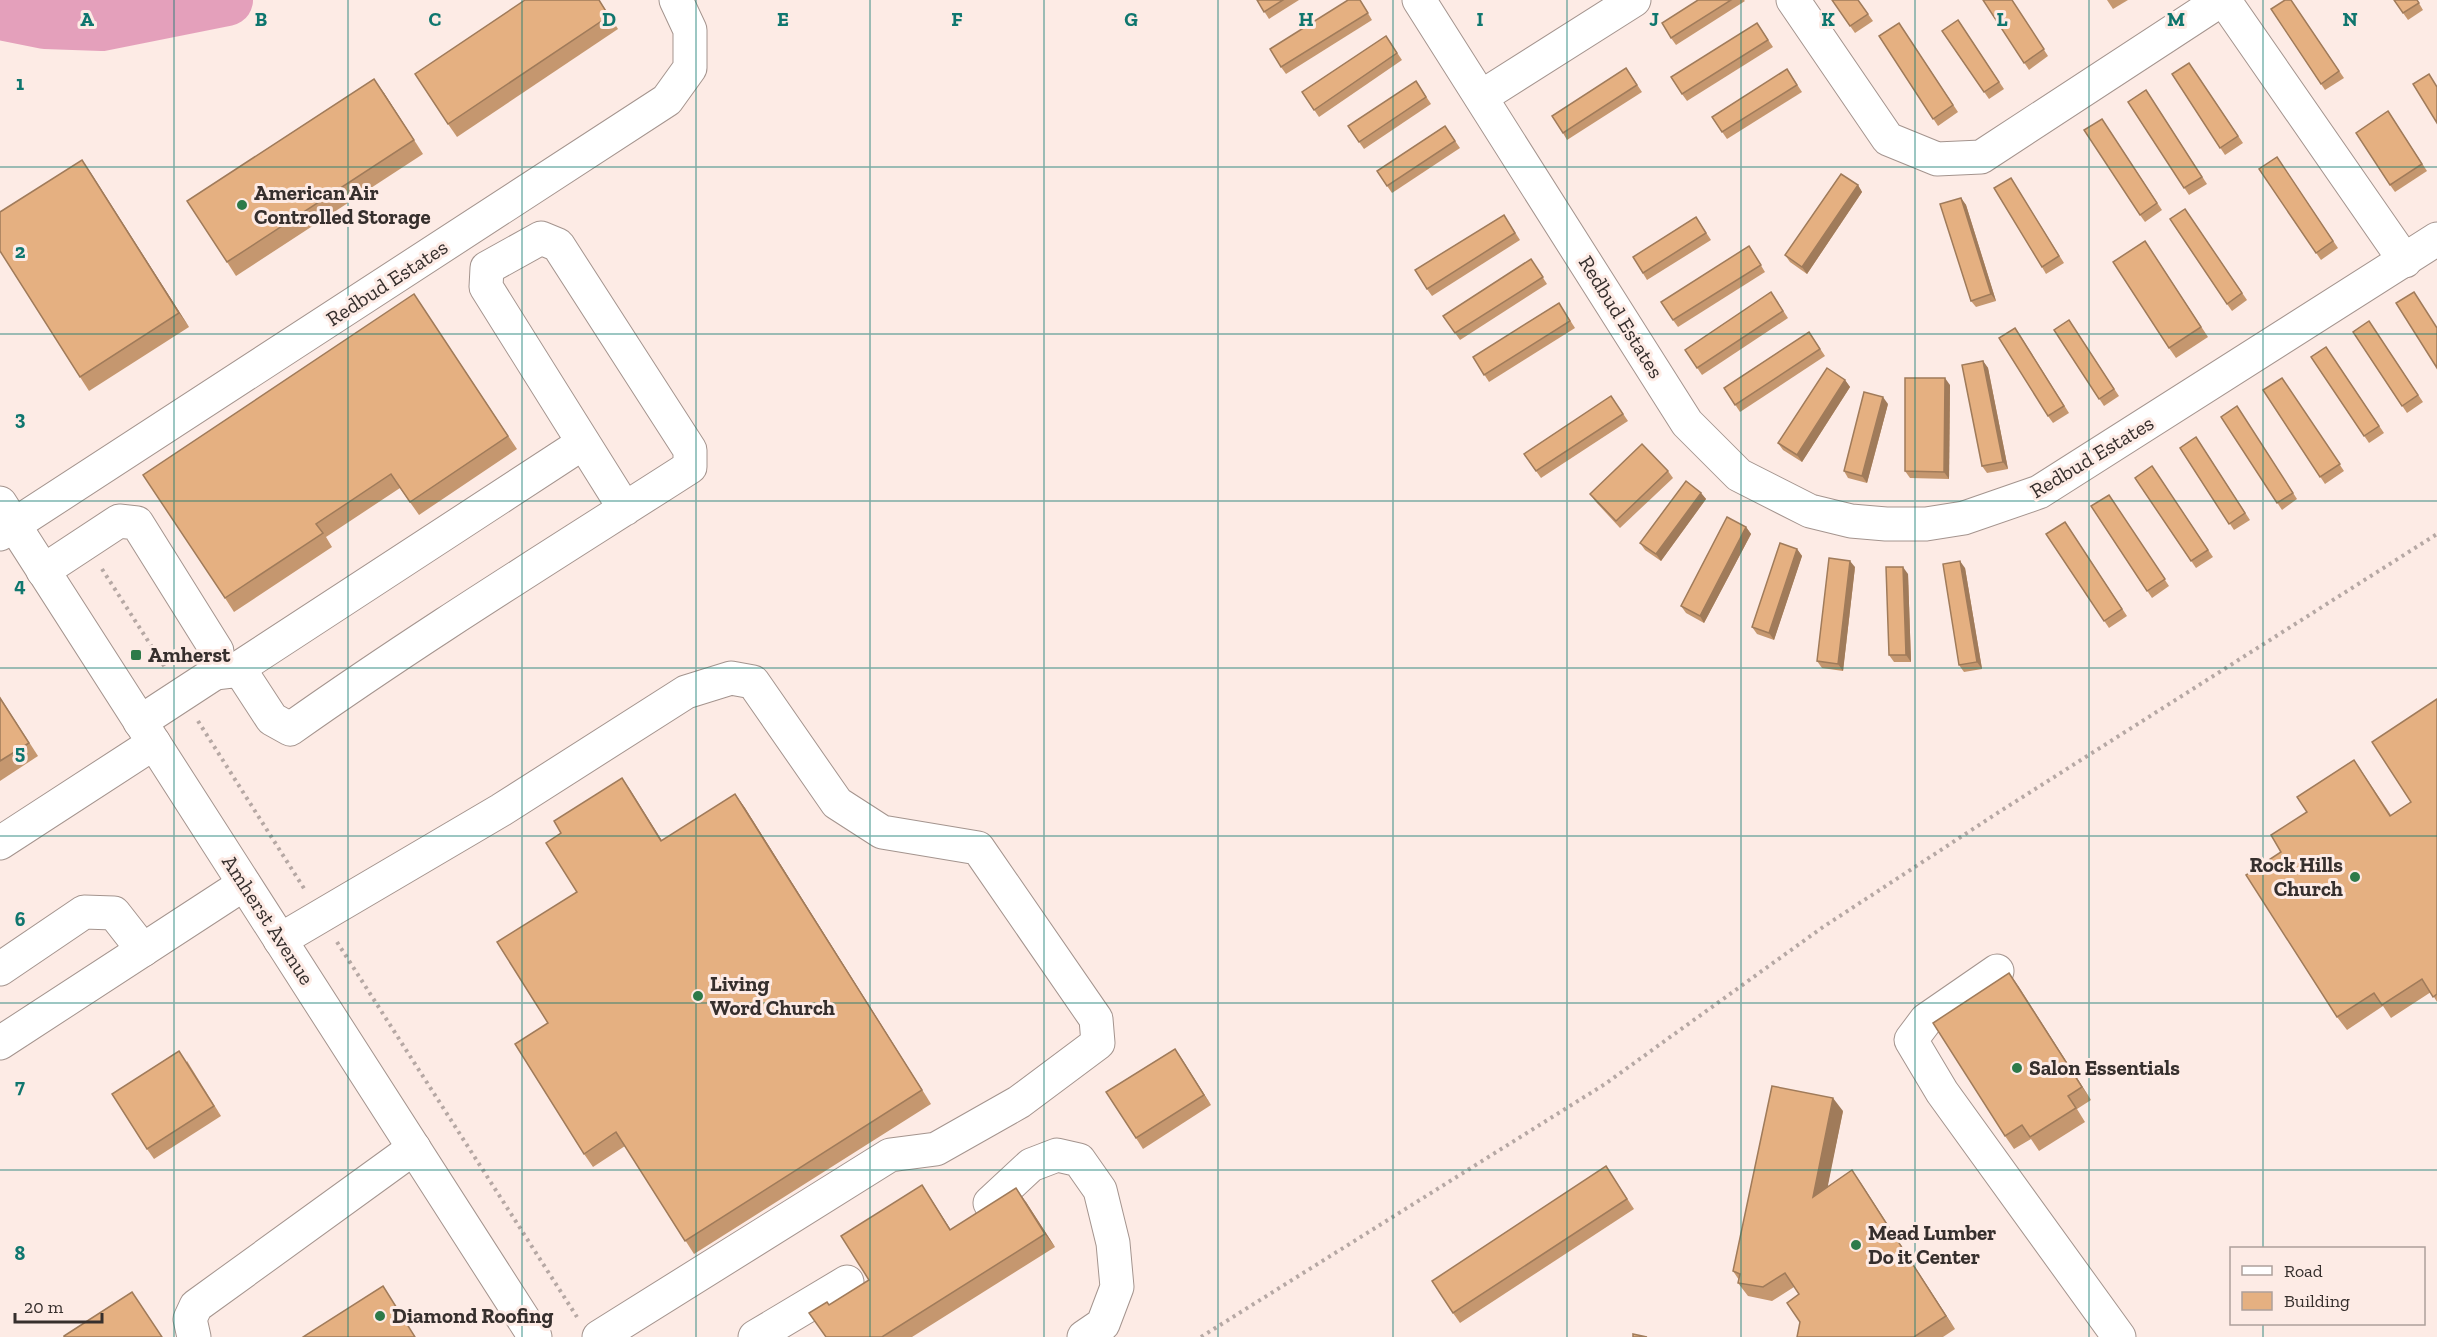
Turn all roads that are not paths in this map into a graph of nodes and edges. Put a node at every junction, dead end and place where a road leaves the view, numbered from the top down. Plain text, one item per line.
1 (676, 0) edge
2 (1419, 0) edge
3 (1634, 0) edge
4 (1792, 0) edge
5 (2223, 0) edge
6 (1481, 97) junction
7 (2437, 239) edge
8 (2405, 261) junction
9 (583, 443) junction
10 (625, 509) junction
11 (4, 521) edge
12 (43, 570) junction
13 (225, 672) junction
14 (147, 733) junction
15 (0, 843) edge
16 (244, 884) junction
17 (280, 940) junction
18 (142, 950) junction
19 (0, 969) edge
20 (1997, 971) dead end
21 (0, 1043) edge
22 (414, 1148) junction
23 (990, 1203) edge
24 (847, 1282) dead end
25 (194, 1337) edge
26 (536, 1337) edge
27 (598, 1337) edge
28 (755, 1337) edge
29 (1084, 1337) edge
30 (2119, 1337) edge

1 - 11 street, Redbud Estates
2 - 6 street, Redbud Estates
3 - 6 street
4 - 5 street
5 - 8 street
6 - 8 street, Redbud Estates
7 - 8 street, Redbud Estates
9 - 10 street
9 - 10 street
9 - 13 street
10 - 13 street
11 - 12 street, Amherst Avenue
12 - 13 street
12 - 14 street, Amherst Avenue
13 - 14 street
14 - 15 street
14 - 16 street, Amherst Avenue
16 - 17 street, Amherst Avenue
16 - 18 street
17 - 22 street, Amherst Avenue
17 - 27 street
18 - 19 street
18 - 21 street
20 - 30 street
22 - 25 street
22 - 26 street, Amherst Avenue
23 - 29 street
24 - 28 street

